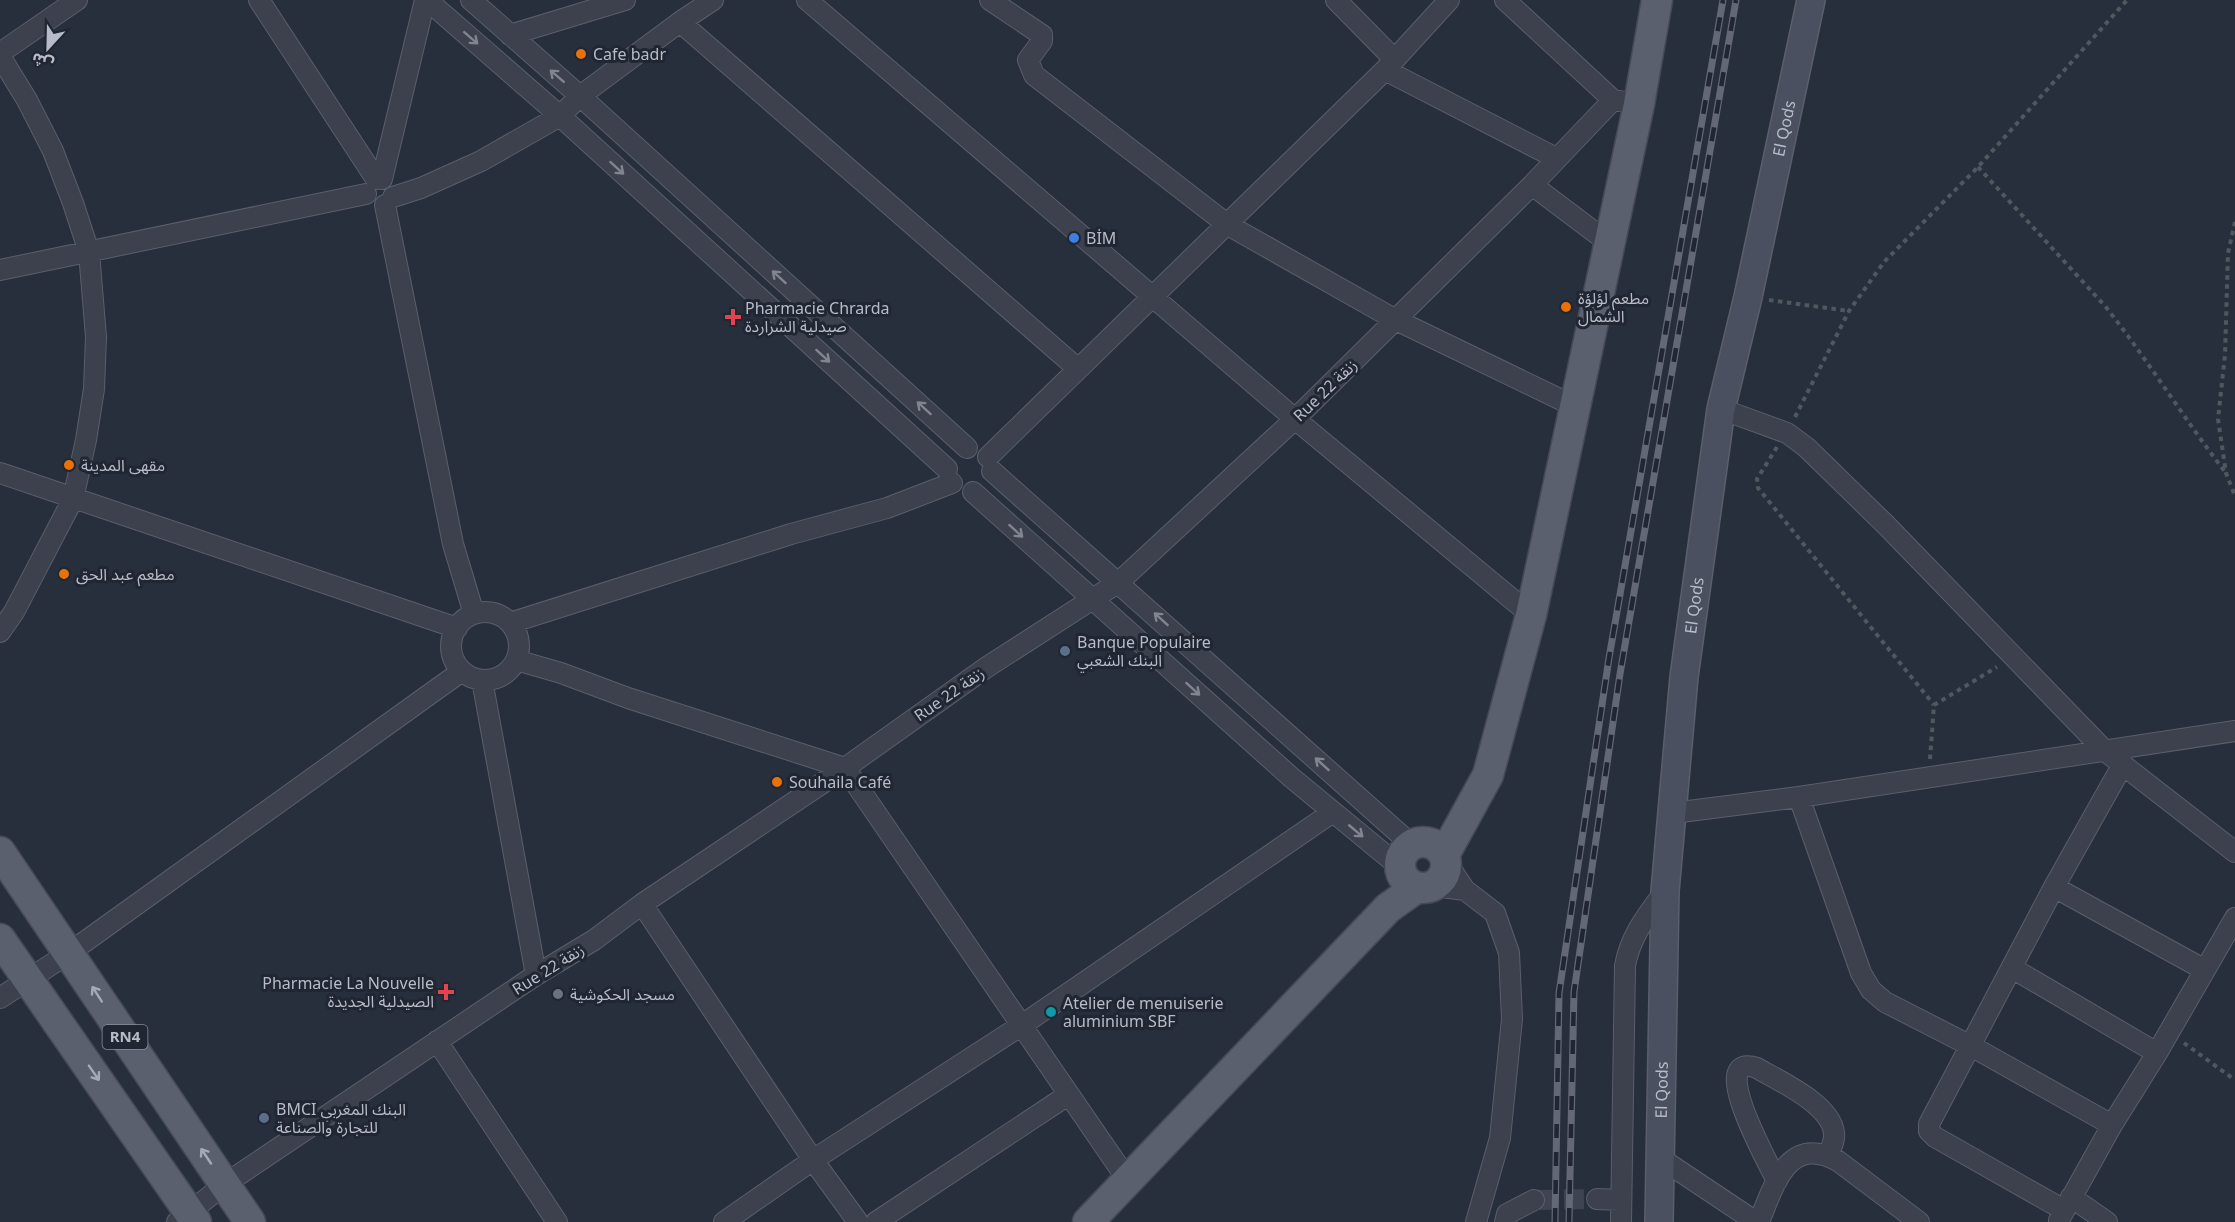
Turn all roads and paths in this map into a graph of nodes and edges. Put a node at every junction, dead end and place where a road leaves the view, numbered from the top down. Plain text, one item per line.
1 (77, 0) edge
2 (259, 0) edge
3 (426, 0) edge
4 (471, 0) edge
5 (625, 0) edge
6 (713, 0) edge
7 (807, 0) edge
8 (990, 0) edge
9 (1336, 0) edge
10 (1449, 0) edge
11 (1504, 0) edge
12 (1657, 0) edge
13 (1811, 0) edge
14 (2127, 0) edge
15 (680, 22) junction
16 (510, 35) junction
17 (0, 54) edge
18 (1389, 64) junction
19 (580, 96) junction
20 (1626, 102) junction
21 (560, 116) junction
22 (1556, 158) junction
23 (1978, 167) junction
24 (375, 184) junction
25 (1532, 185) junction
26 (389, 201) junction
27 (2235, 222) edge
28 (1228, 225) junction
29 (1609, 243) junction
30 (89, 252) junction
31 (0, 270) edge
32 (1154, 296) junction
33 (1748, 297) junction
34 (1849, 311) junction
35 (1396, 320) junction
36 (1077, 368) junction
37 (1574, 406) junction
38 (1722, 409) junction
39 (1295, 419) junction
40 (1787, 433) junction
41 (967, 448) junction
42 (990, 464) junction
43 (0, 473) edge
44 (2226, 473) junction
45 (950, 476) junction
46 (973, 492) junction
47 (2235, 496) edge
48 (72, 499) junction
49 (1119, 582) junction
50 (1093, 599) junction
51 (474, 614) junction
52 (1531, 615) junction
53 (510, 622) junction
54 (457, 628) junction
55 (0, 632) edge
56 (2014, 657) junction
57 (516, 660) junction
58 (462, 671) junction
59 (482, 680) junction
60 (1934, 705) junction
61 (2235, 731) edge
62 (2105, 751) junction
63 (2123, 764) junction
64 (845, 768) junction
65 (1929, 778) junction
66 (1799, 797) junction
67 (1333, 812) junction
68 (1673, 813) junction
69 (0, 852) edge
70 (2235, 852) edge
71 (1423, 865) junction
72 (2054, 887) junction
73 (1665, 891) junction
74 (642, 904) junction
75 (2235, 918) edge
76 (0, 939) edge
77 (69, 953) junction
78 (2012, 968) junction
79 (2205, 970) junction
80 (536, 975) junction
81 (28, 980) junction
82 (0, 998) edge
83 (1022, 1025) junction
84 (2169, 1032) junction
85 (437, 1041) junction
86 (1971, 1046) junction
87 (2157, 1053) junction
88 (2235, 1080) edge
89 (1068, 1095) junction
90 (2112, 1125) junction
91 (1828, 1155) junction
92 (1660, 1158) junction
93 (813, 1160) junction
94 (1127, 1179) junction
95 (1777, 1180) junction
96 (225, 1184) junction
97 (1597, 1199) tunnel mouth
98 (1534, 1200) tunnel mouth
99 (1621, 1200) junction
100 (2064, 1210) edge
101 (187, 1219) edge
102 (250, 1222) edge
103 (557, 1222) edge
104 (724, 1222) edge
105 (858, 1222) edge
106 (876, 1222) edge
107 (1088, 1222) edge
108 (1476, 1222) edge
109 (1505, 1222) edge
110 (1621, 1222) edge
111 (1659, 1222) edge
112 (1757, 1222) edge
113 (1919, 1222) edge
114 (2107, 1222) edge

1 - 17 street
2 - 24 street
3 -> 21 street
3 - 24 street
4 - 16 street
5 - 16 street
6 - 15 street
7 - 32 street
8 - 28 street
9 - 18 street
10 - 18 street
11 - 20 street
12 - 20 main road
13 - 33 street, El Qods
14 - 23 path
15 - 19 street
15 - 36 street
19 -> 16 street
17 - 30 street
18 - 22 street
18 - 28 street
19 - 21 street
41 -> 19 street
20 - 22 street, Rue 22 زنقة
20 - 29 main road
21 - 26 street
21 -> 45 street
22 - 25 street, Rue 22 زنقة
23 - 34 path
23 - 44 path
24 - 26 street
24 - 30 street
25 - 29 street
25 - 35 street, Rue 22 زنقة
26 - 51 street
27 - 44 path
28 - 32 street
28 - 35 street
29 - 37 main road
30 - 31 street
30 - 48 street
32 - 36 street
32 - 39 street
33 - 34 path
33 - 38 street, El Qods
34 - 40 path
35 - 37 street
35 - 39 street, Rue 22 زنقة
36 - 42 street
37 - 52 main road
38 - 40 street
38 - 68 street, El Qods
39 - 49 street, Rue 22 زنقة
39 - 52 street
40 - 56 street
40 - 60 path
41 - 42 street
41 - 45 street
42 - 46 street
42 - 49 street
43 - 48 street
44 - 47 path
45 - 46 street
45 - 53 street
46 -> 50 street
48 - 54 street
48 - 55 street
49 - 50 street, Rue 22 زنقة
71 -> 49 street
50 - 64 street, Rue 22 زنقة
50 -> 67 street
51 - 53 street
51 - 54 street
52 - 71 main road
53 - 57 street
54 - 58 street
56 - 60 path
56 - 62 street
57 - 59 street
57 - 64 street
58 - 59 street
58 - 77 street
59 - 80 street
60 - 65 path
61 - 62 street
62 - 63 street
62 - 65 street
63 - 70 street
63 - 72 street
64 - 74 street, Rue 22 زنقة
64 - 83 street
65 - 66 street
66 - 68 street
66 - 86 street
67 -> 71 street
67 - 83 street
68 - 73 street, El Qods
69 - 77 main road, RN4
71 - 94 main road
71 - 108 street
72 - 78 street
72 - 79 street
73 - 92 street, El Qods
73 - 99 street
74 - 80 street, Rue 22 زنقة
74 - 93 street
75 - 79 street
76 - 81 main road, RN4
77 - 81 street
96 -> 77 main road, RN4
78 - 86 street
78 - 87 street
79 - 84 street
80 - 85 street, Rue 22 زنقة
81 - 82 street
81 -> 101 main road, RN4
83 - 89 street
83 - 93 street
84 - 87 street
84 - 88 path
85 - 96 street, Rue 22 زنقة
85 - 103 street
86 - 90 street
86 - 100 street
87 - 90 street
89 - 94 street
89 - 106 street
90 - 100 street
91 - 95 street
91 - 95 street
91 - 113 street
92 - 111 street, El Qods
92 - 112 street
93 - 104 street
93 - 105 street
94 - 107 main road
95 - 112 street
96 - 101 street, Rue 22 زنقة
96 - 102 main road, RN4
97 - 99 street
98 - 109 street
99 - 110 street
100 - 114 street

